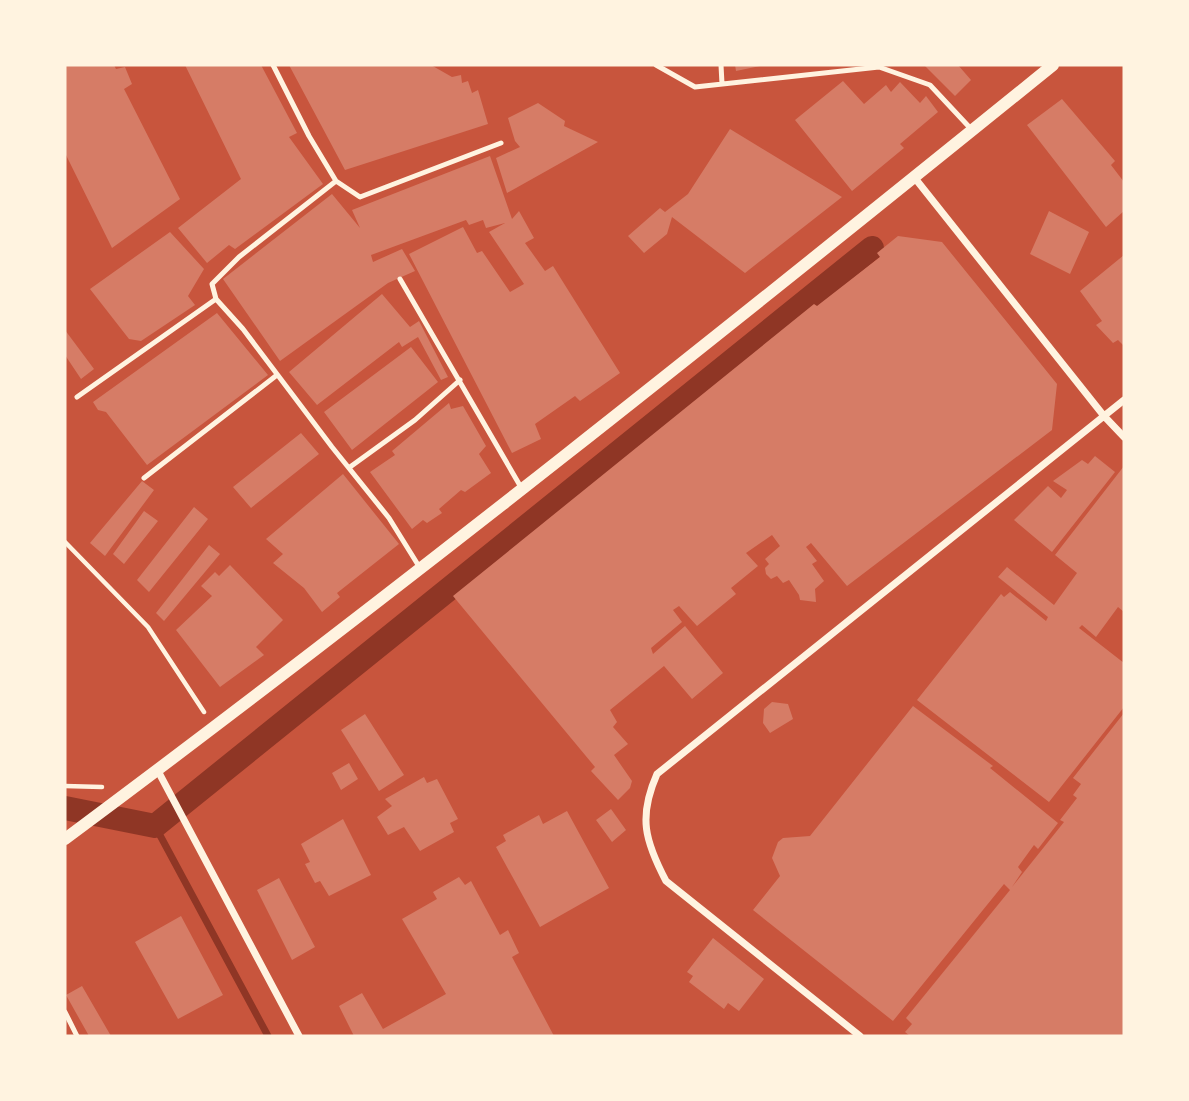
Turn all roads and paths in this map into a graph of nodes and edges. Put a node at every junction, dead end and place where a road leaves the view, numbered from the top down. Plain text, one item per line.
1 (273, 65) edge
2 (656, 65) edge
3 (721, 65) edge
4 (1053, 65) edge
5 (722, 84) junction
6 (972, 130) junction
7 (501, 143) dead end
8 (914, 177) junction
9 (336, 181) junction
10 (400, 279) dead end
11 (216, 299) junction
12 (277, 375) junction
13 (460, 380) junction
14 (77, 397) dead end
15 (1124, 400) edge
16 (1104, 416) junction
17 (1124, 437) edge
18 (350, 467) junction
19 (144, 478) dead end
20 (522, 489) junction
21 (65, 542) edge
22 (420, 568) junction
23 (214, 727) junction
24 (158, 771) junction
25 (65, 786) edge
26 (132, 789) junction
27 (65, 839) edge
28 (65, 1012) edge
29 (77, 1036) edge
30 (299, 1036) edge
31 (860, 1036) edge

1 - 9 lane
2 - 5 lane
3 - 5 lane
4 - 6 street
5 - 6 lane
6 - 8 street
7 - 9 lane
8 - 16 street
8 - 20 street
9 - 11 lane
10 - 13 lane
11 - 12 lane
11 - 14 lane
12 - 18 lane
12 - 19 lane
13 - 18 lane
13 - 20 lane
15 - 16 street
16 - 17 street
16 - 31 street
18 - 22 lane
20 - 22 street
21 - 23 path
22 - 23 street
23 - 24 street
24 - 26 street
24 - 30 street
25 - 26 path
26 - 27 street
28 - 29 lane

